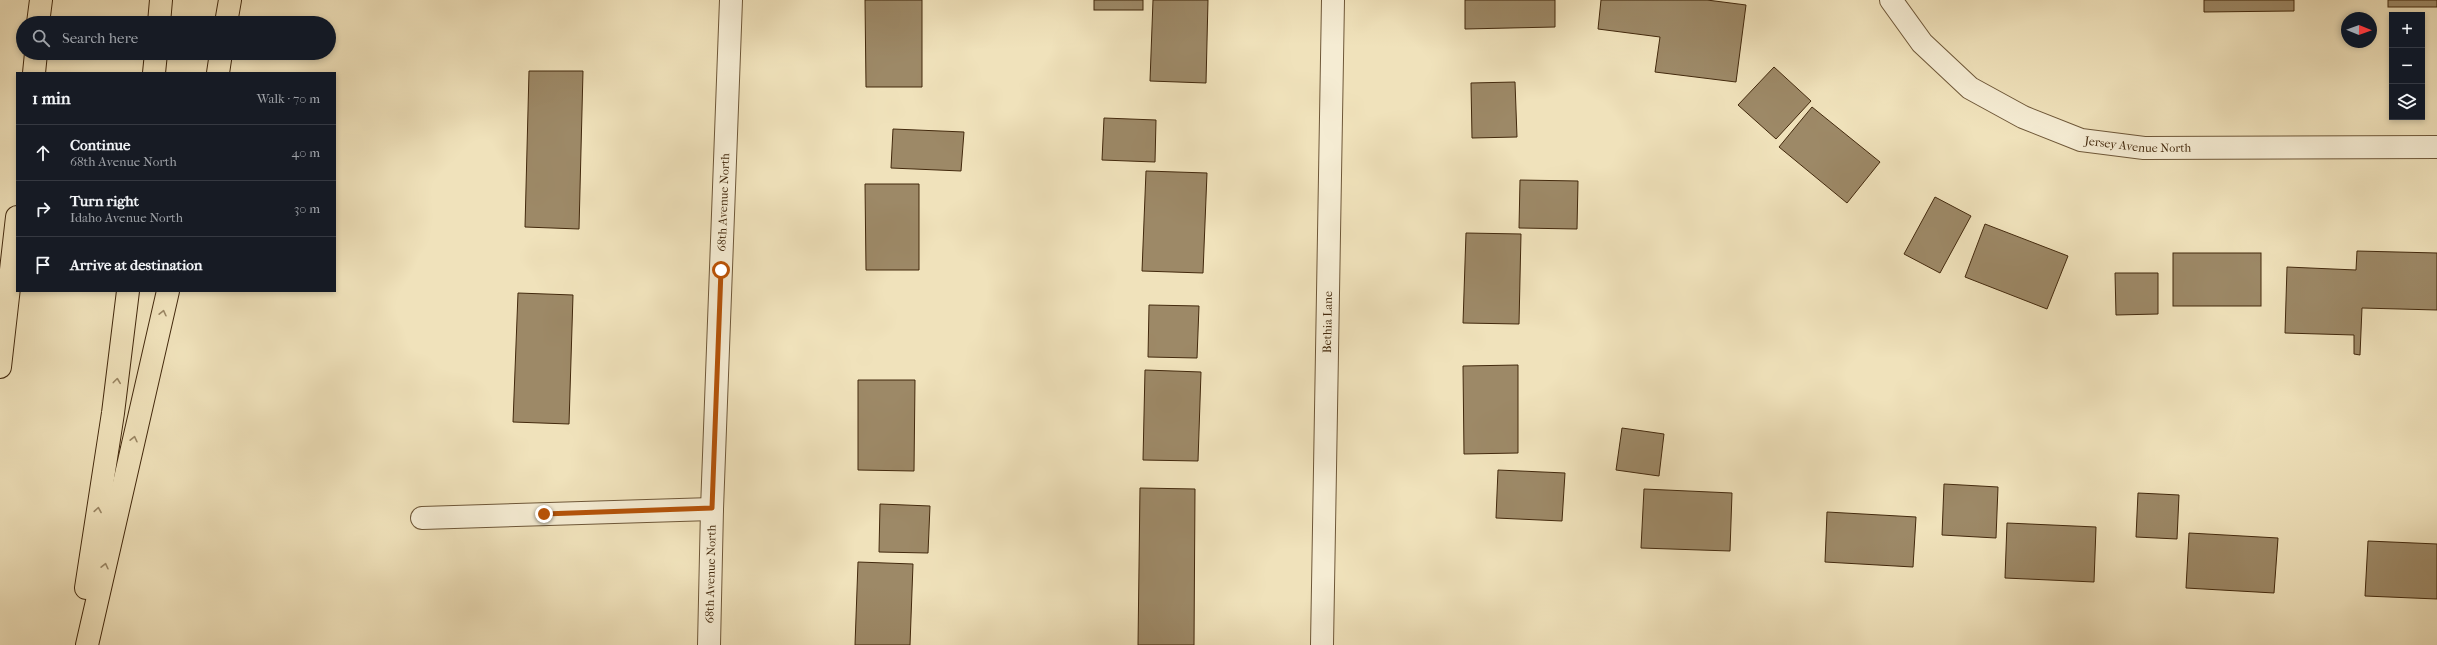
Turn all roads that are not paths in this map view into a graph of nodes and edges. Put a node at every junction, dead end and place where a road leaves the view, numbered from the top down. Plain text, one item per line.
1 (41, 0) edge
2 (161, 0) edge
3 (230, 0) edge
4 (731, 0) edge
5 (1333, 0) edge
6 (1890, 0) edge
7 (39, 16) edge
8 (160, 16) edge
9 (227, 16) edge
10 (35, 60) edge
11 (155, 60) edge
12 (220, 60) edge
13 (34, 72) edge
14 (154, 72) edge
15 (218, 72) edge
16 (2437, 147) edge
17 (16, 226) edge
18 (128, 292) edge
19 (168, 292) edge
20 (0, 367) edge
21 (712, 508) junction
22 (422, 518) dead end
23 (77, 645) edge
24 (86, 645) edge
25 (709, 645) edge
26 (1322, 645) edge

1 - 7 highway
2 - 8 highway
3 - 9 highway
4 - 21 street, 68th Avenue North
5 - 26 street, Bethia Lane
6 - 16 street, Jersey Avenue North
10 - 13 highway
11 - 14 highway
12 - 15 highway
17 - 20 highway
23 -> 18 highway
24 -> 19 highway
21 - 22 street
21 - 25 street, 68th Avenue North

